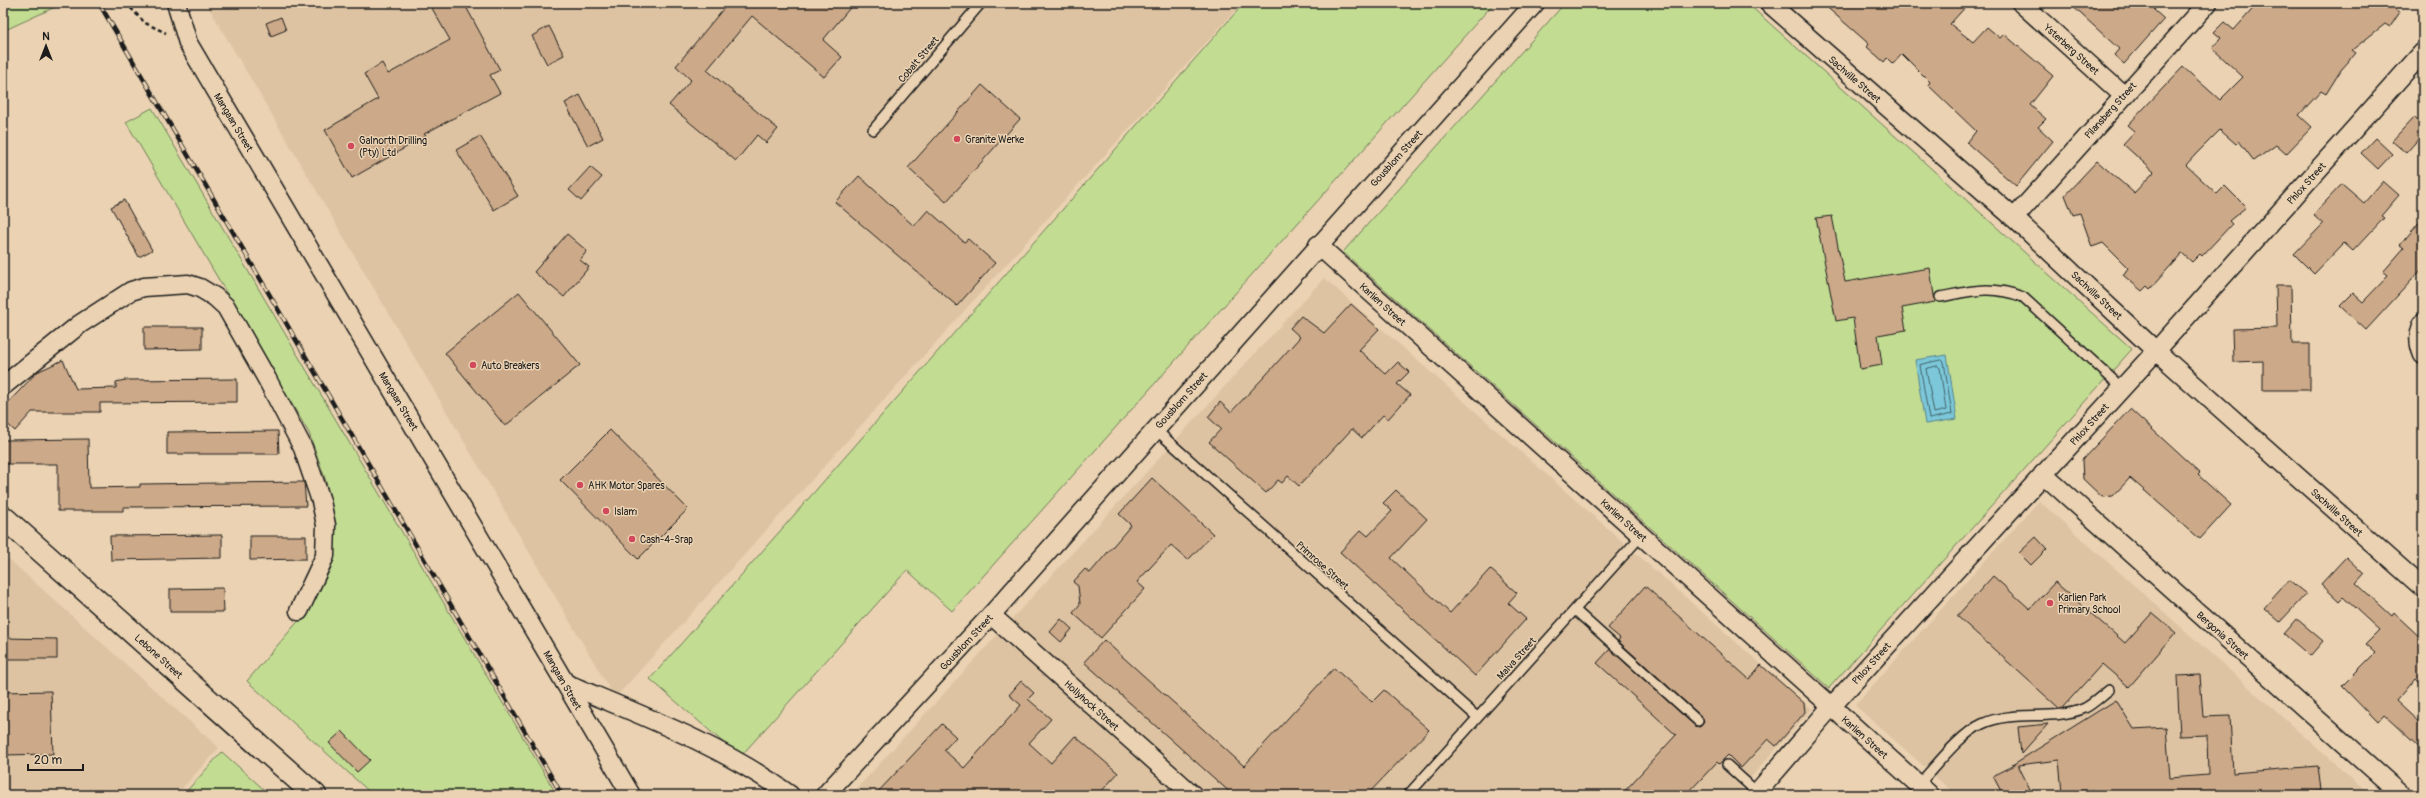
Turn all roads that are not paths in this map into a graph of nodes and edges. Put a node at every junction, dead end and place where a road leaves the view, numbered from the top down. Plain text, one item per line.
1 (176, 3) edge
2 (981, 3) edge
3 (1535, 3) edge
4 (1769, 3) edge
5 (2021, 3) edge
6 (2208, 3) edge
7 (2423, 52) edge
8 (2123, 95) junction
9 (873, 130) dead end
10 (2014, 218) junction
11 (1318, 245) junction
12 (1940, 296) dead end
13 (2423, 323) edge
14 (2421, 349) edge
15 (2156, 350) junction
16 (4, 384) edge
17 (2122, 388) junction
18 (1155, 429) junction
19 (2043, 474) junction
20 (3, 517) edge
21 (1641, 536) junction
22 (2423, 588) edge
23 (1575, 610) junction
24 (299, 611) dead end
25 (991, 615) junction
26 (565, 682) junction
27 (2109, 690) dead end
28 (1831, 707) junction
29 (1477, 717) junction
30 (1698, 721) dead end
31 (1727, 765) dead end
32 (1924, 790) edge
33 (1756, 794) edge
34 (316, 795) edge
35 (631, 795) edge
36 (790, 795) edge
37 (825, 795) edge
38 (1193, 795) edge
39 (1408, 795) edge
40 (2402, 795) edge

1 - 26 street, Mangaan Street
2 - 9 lane, Cobalt Street
3 - 11 street, Gousblom Street
4 - 10 street, Sachville Street
5 - 8 street, Ysterberg Street
6 - 8 street, Pilansberg Street
7 - 15 street, Phlox Street
8 - 10 street, Pilansberg Street
10 - 15 street, Sachville Street
11 - 18 street, Gousblom Street
11 - 21 street, Karlien Street
12 - 17 lane
13 - 14 street
15 - 17 street, Phlox Street
15 - 22 street, Sachville Street
16 - 24 street
17 - 19 street, Phlox Street
18 - 25 street, Gousblom Street
18 - 29 lane, Primrose Street
19 - 28 street, Phlox Street
19 - 40 street, Bergonia Street
20 - 34 street, Lebone Street
21 - 23 lane, Malva Street
21 - 28 street, Karlien Street
23 - 29 lane, Malva Street
23 - 30 lane
25 - 37 street, Gousblom Street
25 - 38 street, Hollyhock Street
26 - 35 street, Mangaan Street
26 - 36 street
27 - 32 lane
28 - 32 street, Karlien Street
28 - 33 street, Phlox Street
29 - 39 lane, Malva Street
31 - 33 lane

